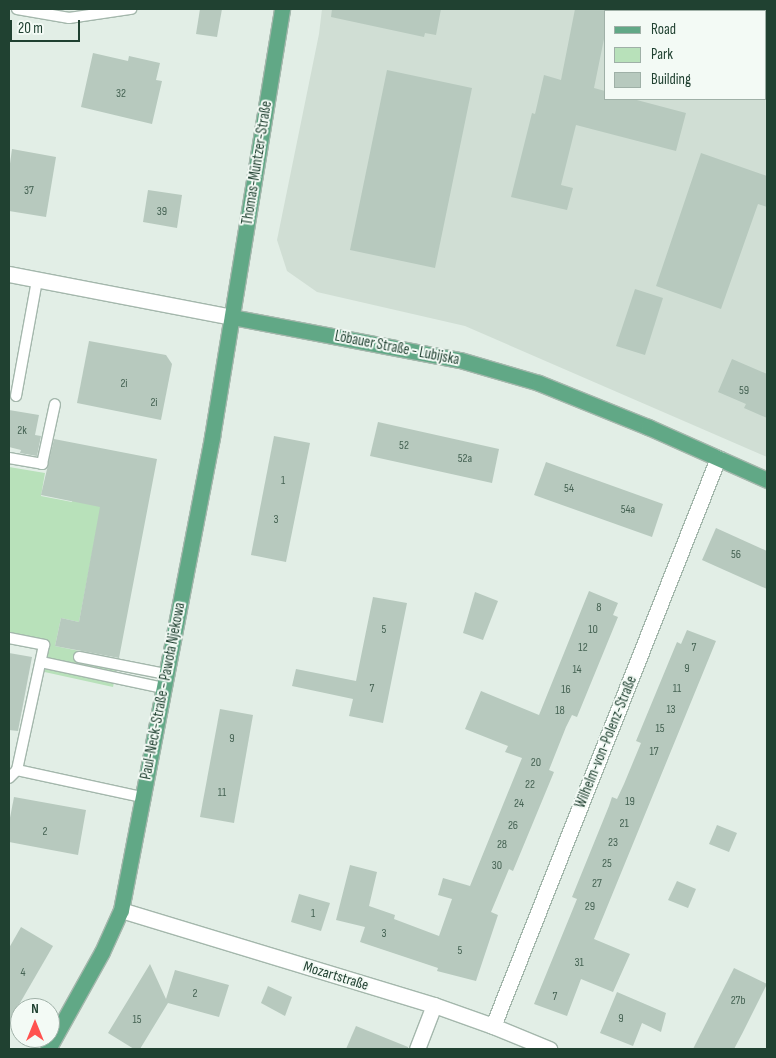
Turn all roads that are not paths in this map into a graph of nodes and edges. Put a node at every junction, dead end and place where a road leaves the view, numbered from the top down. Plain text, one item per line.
1 (17, 9) edge
2 (131, 9) edge
3 (282, 9) edge
4 (9, 274) edge
5 (37, 280) junction
6 (232, 317) junction
7 (16, 396) dead end
8 (55, 404) dead end
9 (9, 458) edge
10 (718, 458) junction
11 (767, 480) edge
12 (9, 638) edge
13 (79, 657) dead end
14 (41, 662) junction
15 (164, 681) junction
16 (17, 770) junction
17 (9, 778) edge
18 (142, 797) junction
19 (121, 910) junction
20 (434, 1006) junction
21 (493, 1026) junction
22 (48, 1049) edge
23 (417, 1049) edge
24 (549, 1049) edge

1 - 2 lane
3 - 6 main road, Thomas-Müntzer-Straße
4 - 5 street, Löbauer Straße - Lubijska
5 - 6 street, Löbauer Straße - Lubijska
5 - 7 lane
6 - 10 main road, Löbauer Straße - Lubijska
6 - 15 main road, Paul-Neck-Straße - Pawoła Njekowa
8 - 9 lane
10 - 11 main road, Löbauer Straße - Lubijska
10 - 21 street, Wilhelm-von-Polenz-Straße
12 - 14 lane
13 - 15 lane
14 - 15 lane
14 - 16 lane
15 - 18 main road, Paul-Neck-Straße - Pawoła Njekowa
16 - 17 lane
16 - 18 lane
18 - 19 main road, Paul-Neck-Straße - Pawoła Njekowa
19 - 20 street, Mozartstraße
19 - 22 main road, Paul-Neck-Straße - Pawoła Njekowa
20 - 21 street, Mozartstraße
20 - 23 street
21 - 24 street, Mozartstraße

